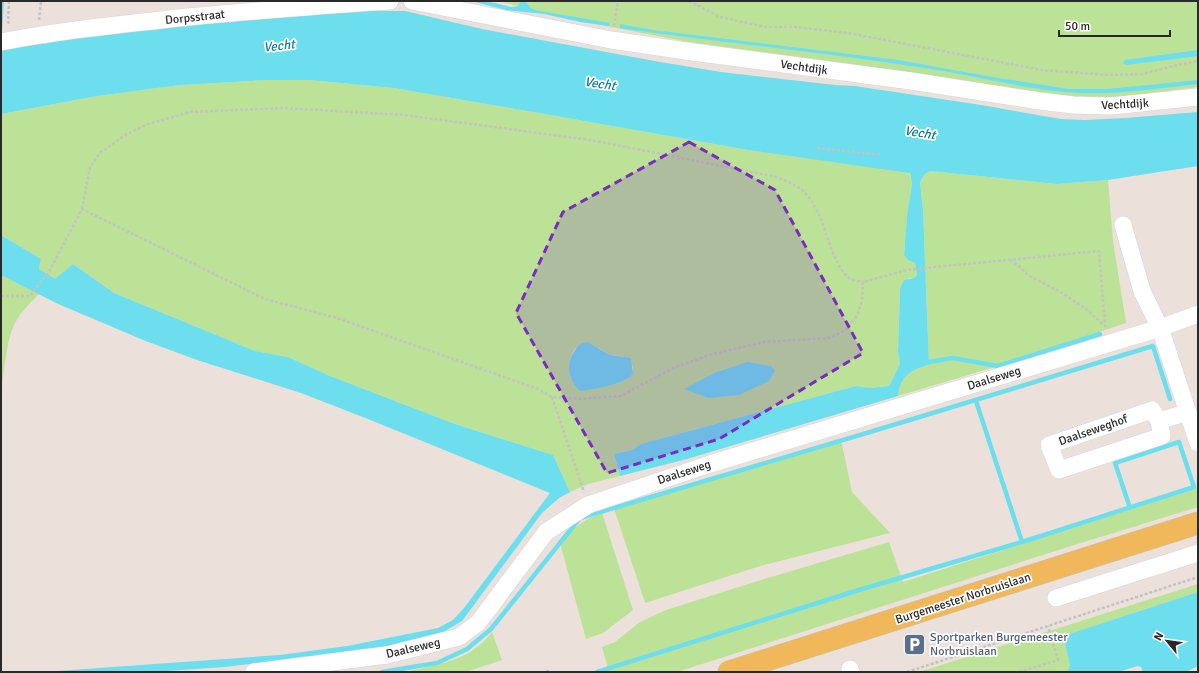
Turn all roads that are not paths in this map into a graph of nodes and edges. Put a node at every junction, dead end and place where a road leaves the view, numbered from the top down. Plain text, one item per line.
1 (390, 1) edge
2 (412, 1) edge
3 (6, 40) edge
4 (1198, 97) edge
5 (1123, 225) dead end
6 (1198, 314) edge
7 (1160, 328) junction
8 (1188, 412) junction
9 (1159, 422) junction
10 (1198, 443) edge
11 (1198, 523) edge
12 (1198, 553) edge
13 (1056, 598) dead end
14 (254, 672) edge
15 (729, 672) edge

1 - 3 street, Dorpsstraat
2 - 4 street, Vechtdijk
5 - 7 street
6 - 7 street, Daalseweg
7 - 8 street
7 - 14 street, Daalseweg
8 - 9 street
8 - 10 street
9 - 9 street, Daalseweghof
11 - 15 main road, Burgemeester Norbruislaan
12 - 13 street

